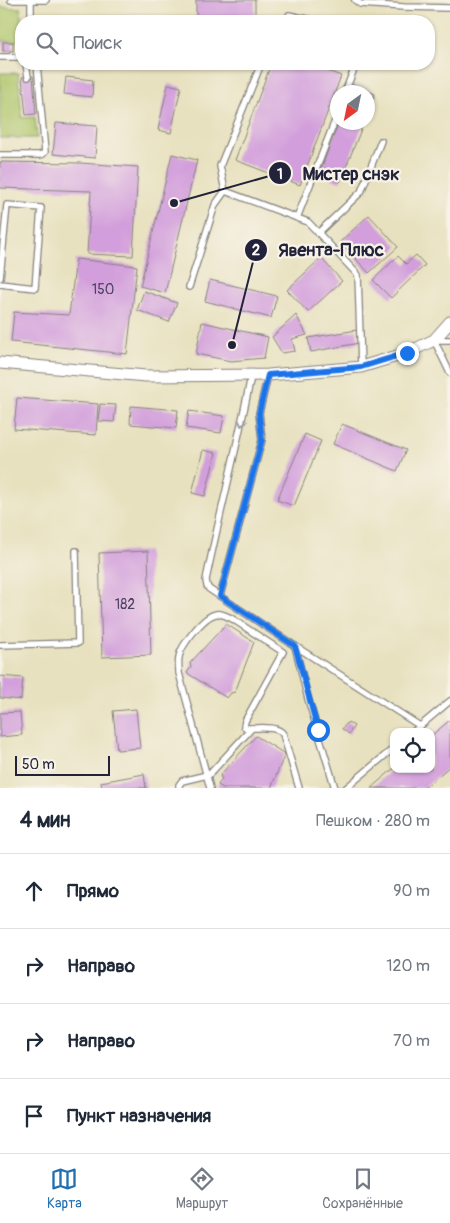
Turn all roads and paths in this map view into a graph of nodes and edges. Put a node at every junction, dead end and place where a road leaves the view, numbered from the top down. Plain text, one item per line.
1 (11, 0) edge
2 (31, 0) edge
3 (46, 0) edge
4 (355, 0) edge
5 (450, 8) edge
6 (31, 15) edge
7 (0, 57) edge
8 (15, 57) edge
9 (27, 70) edge
10 (38, 70) edge
11 (259, 70) edge
12 (354, 70) edge
13 (28, 76) dead end
14 (348, 85) edge
15 (332, 130) edge
16 (381, 141) dead end
17 (0, 155) edge
18 (225, 191) junction
19 (298, 218) junction
20 (318, 233) junction
21 (0, 278) edge
22 (0, 284) edge
23 (189, 288) dead end
24 (450, 322) edge
25 (434, 340) junction
26 (450, 340) edge
27 (0, 363) edge
28 (361, 367) junction
29 (450, 373) edge
30 (268, 375) junction
31 (251, 376) junction
32 (76, 551) dead end
33 (220, 596) junction
34 (0, 645) edge
35 (295, 646) junction
36 (450, 701) edge
37 (420, 726) junction
38 (252, 728) junction
39 (418, 728) edge
40 (390, 751) edge
41 (207, 776) junction
42 (179, 788) edge
43 (210, 788) edge
44 (299, 788) edge
45 (334, 788) edge
46 (346, 788) edge

1 - 2 lane
2 - 3 lane
2 - 6 lane
4 - 5 lane
7 - 8 lane
9 - 13 lane
10 - 17 lane
11 - 18 lane
12 - 14 lane
15 - 19 lane
16 - 20 lane
18 - 19 lane
18 - 23 lane
19 - 20 lane
20 - 28 lane
21 - 22 lane
24 - 25 street
25 - 26 lane
25 - 28 street
25 - 29 lane
27 - 31 street
28 - 30 street
30 - 31 street
30 - 33 lane
31 -> 33 lane
32 - 34 lane
33 - 35 lane
35 - 37 lane
35 - 45 lane
36 - 37 lane
37 - 39 lane
38 - 41 lane
38 - 41 lane
38 - 44 lane
40 - 46 lane
41 - 42 lane
41 - 43 lane

